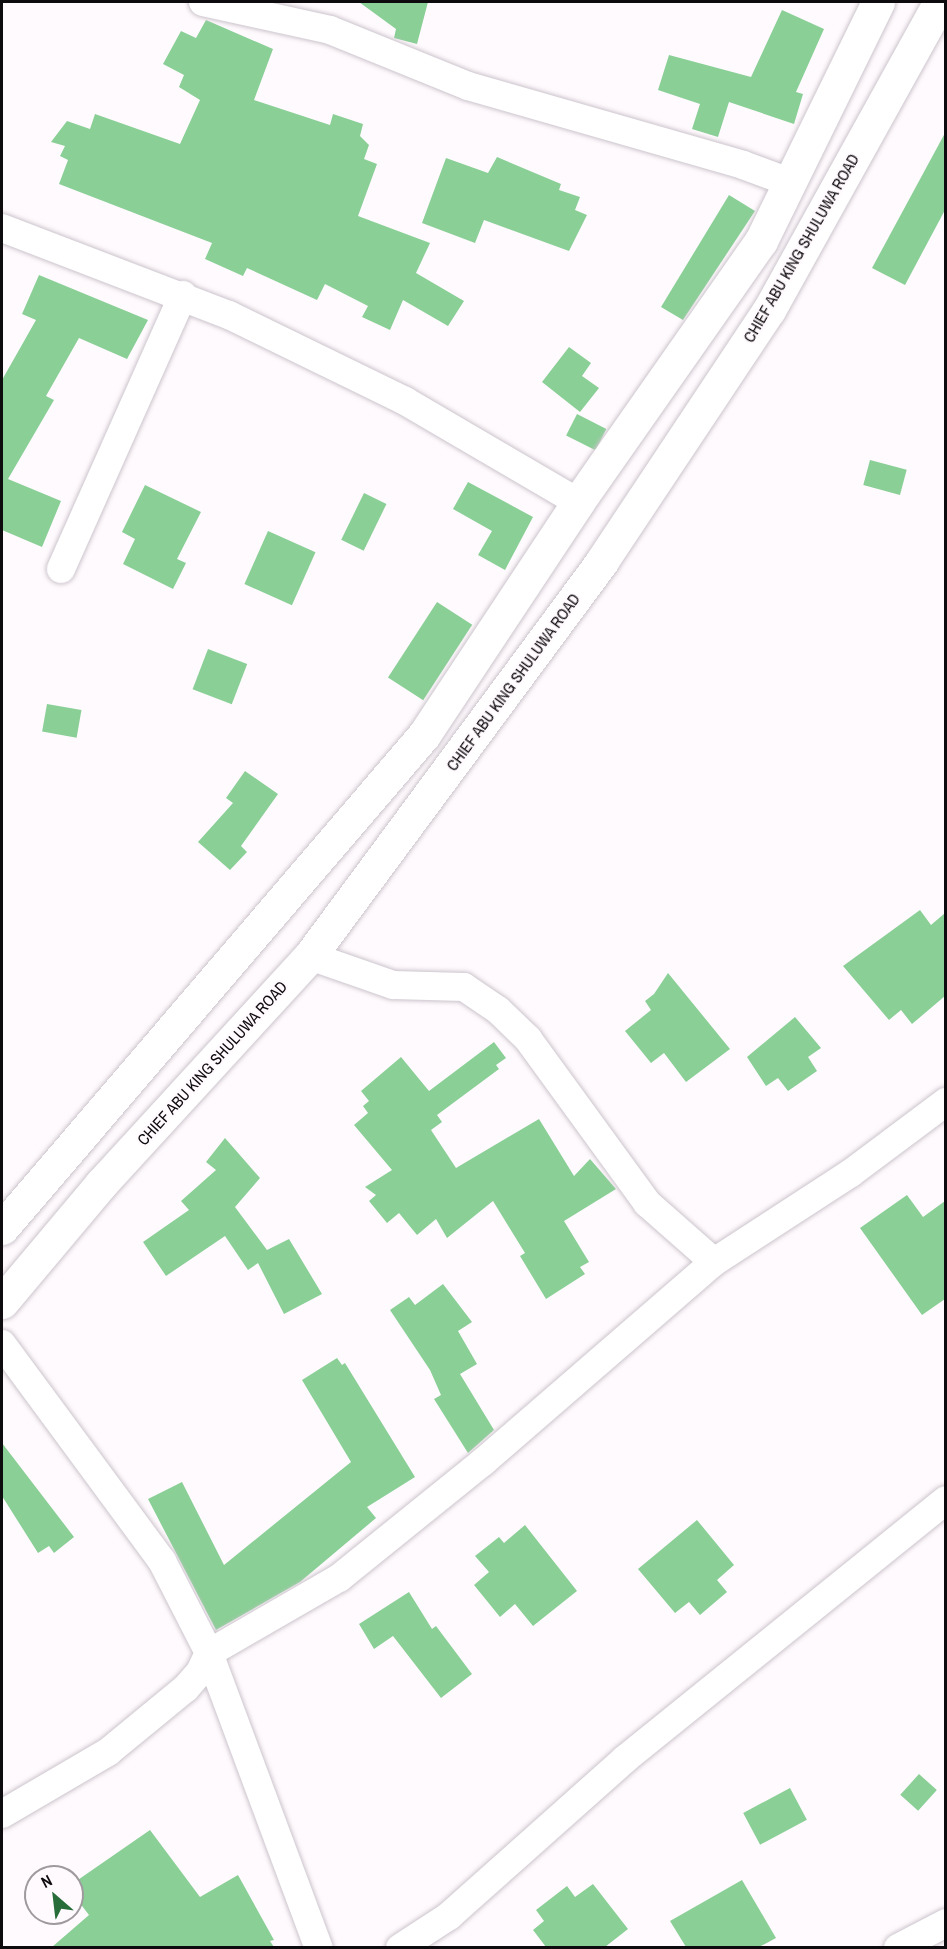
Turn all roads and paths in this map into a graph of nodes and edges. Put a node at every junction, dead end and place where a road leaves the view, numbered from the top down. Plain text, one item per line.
1 (203, 2) edge
2 (878, 2) edge
3 (940, 2) edge
4 (789, 183) junction
5 (2, 228) edge
6 (183, 295) junction
7 (578, 502) junction
8 (61, 568) dead end
9 (310, 956) junction
10 (944, 1107) edge
11 (65, 1154) junction
12 (101, 1184) junction
13 (2, 1228) edge
14 (714, 1262) junction
15 (2, 1302) edge
16 (2, 1344) edge
17 (945, 1500) edge
18 (209, 1653) junction
19 (2, 1814) edge
20 (945, 1923) edge
21 (319, 1947) edge
22 (400, 1947) edge
23 (898, 1947) edge

1 - 4 street
2 - 4 street
3 - 9 street, CHIEF ABU KING SHULUWA ROAD
4 - 7 street
5 - 6 street
6 - 7 street
6 - 8 street
7 - 11 street
9 - 12 street, CHIEF ABU KING SHULUWA ROAD
9 - 14 street
10 - 14 street
11 - 12 street
11 - 13 street
12 - 15 street, CHIEF ABU KING SHULUWA ROAD
14 - 18 street
16 - 18 street
17 - 22 street
18 - 19 street
18 - 21 street
20 - 23 street

